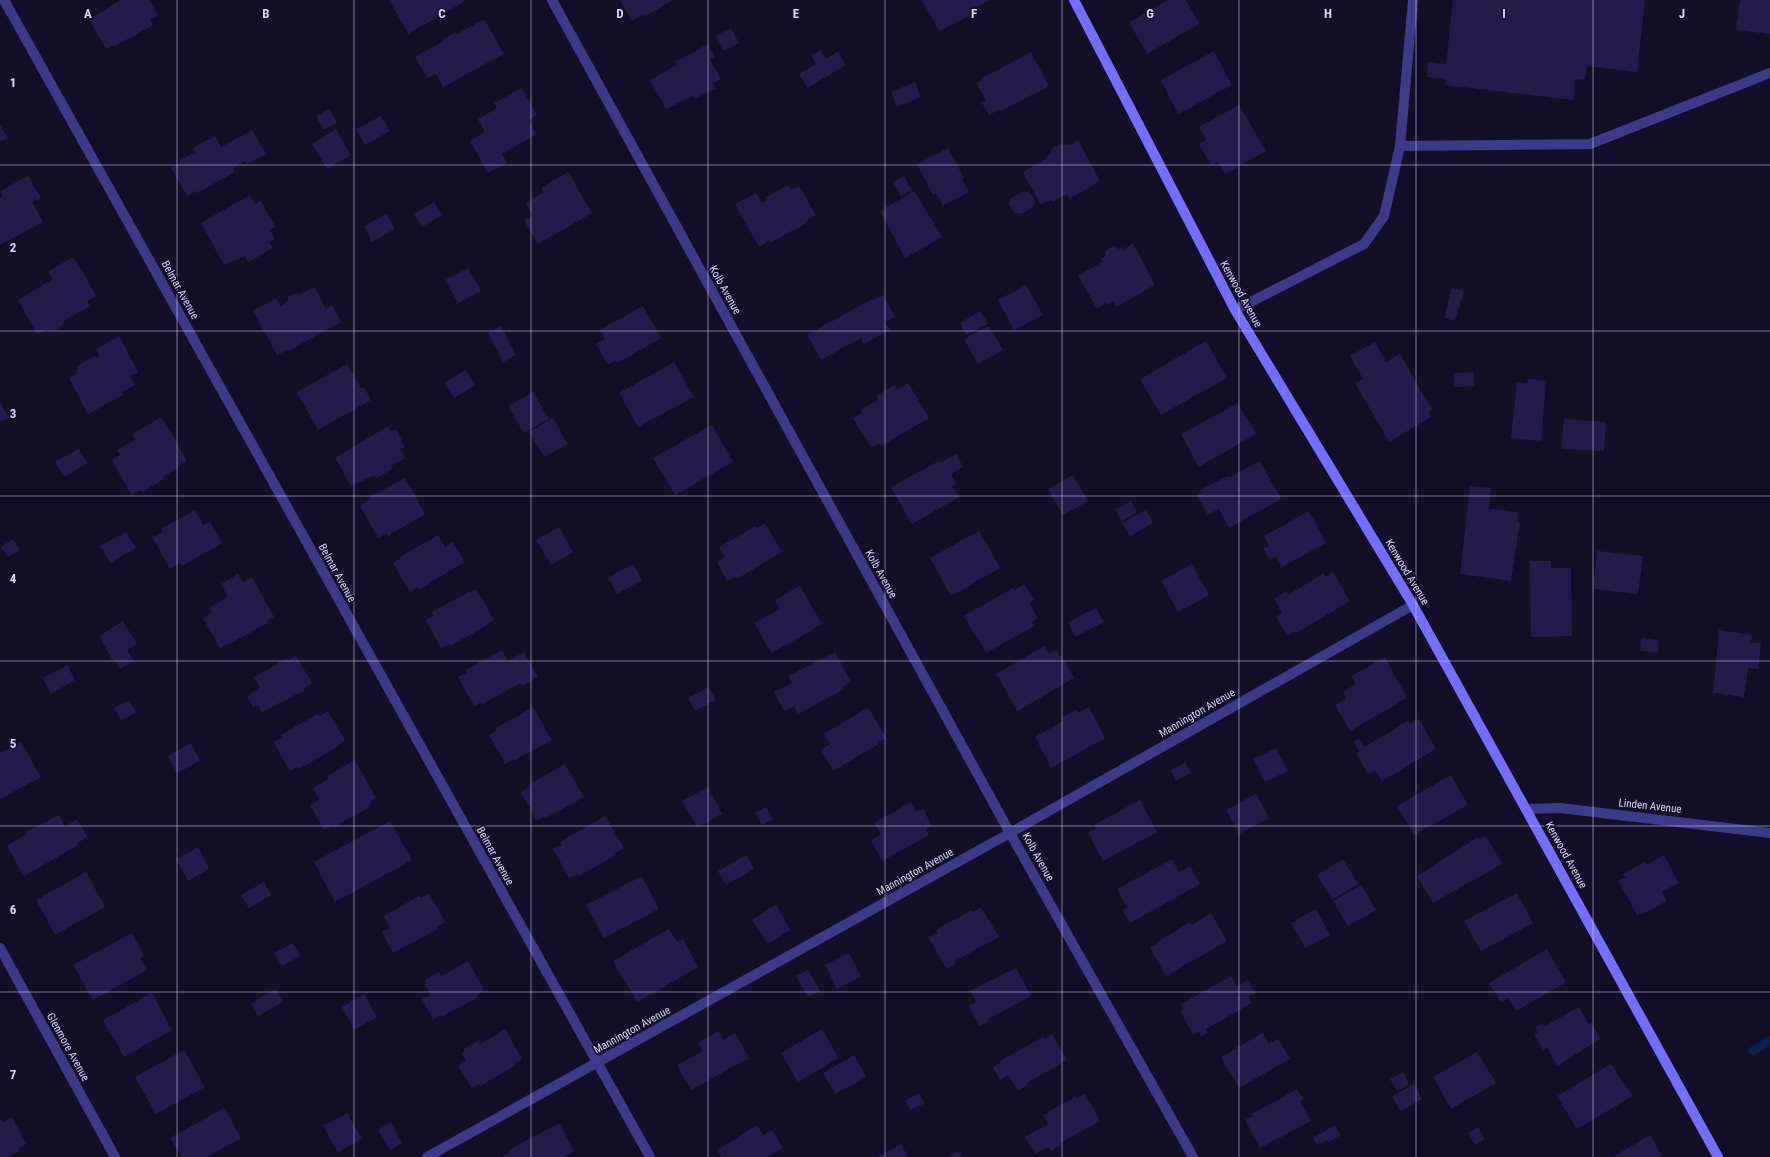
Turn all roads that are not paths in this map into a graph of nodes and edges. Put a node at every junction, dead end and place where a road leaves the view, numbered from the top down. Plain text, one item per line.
1 (4, 0) edge
2 (552, 0) edge
3 (1074, 0) edge
4 (1413, 0) edge
5 (1770, 73) edge
6 (1400, 146) junction
7 (1235, 310) junction
8 (1413, 605) junction
9 (1526, 809) junction
10 (1010, 833) junction
11 (1770, 833) edge
12 (0, 948) edge
13 (597, 1063) junction
14 (115, 1157) edge
15 (427, 1157) edge
16 (650, 1157) edge
17 (1193, 1157) edge
18 (1718, 1157) edge

1 - 13 street, Belmar Avenue
2 - 10 street, Kolb Avenue
3 - 7 main road, Kenwood Avenue
4 - 6 street
5 - 6 street
6 - 7 street
7 - 8 main road, Kenwood Avenue
8 - 9 main road, Kenwood Avenue
8 - 10 street, Mannington Avenue
9 - 11 street, Linden Avenue
9 - 18 main road, Kenwood Avenue
10 - 13 street, Mannington Avenue
10 - 17 street, Kolb Avenue
12 - 14 street, Glenmore Avenue
13 - 15 street, Mannington Avenue
13 - 16 street, Belmar Avenue

